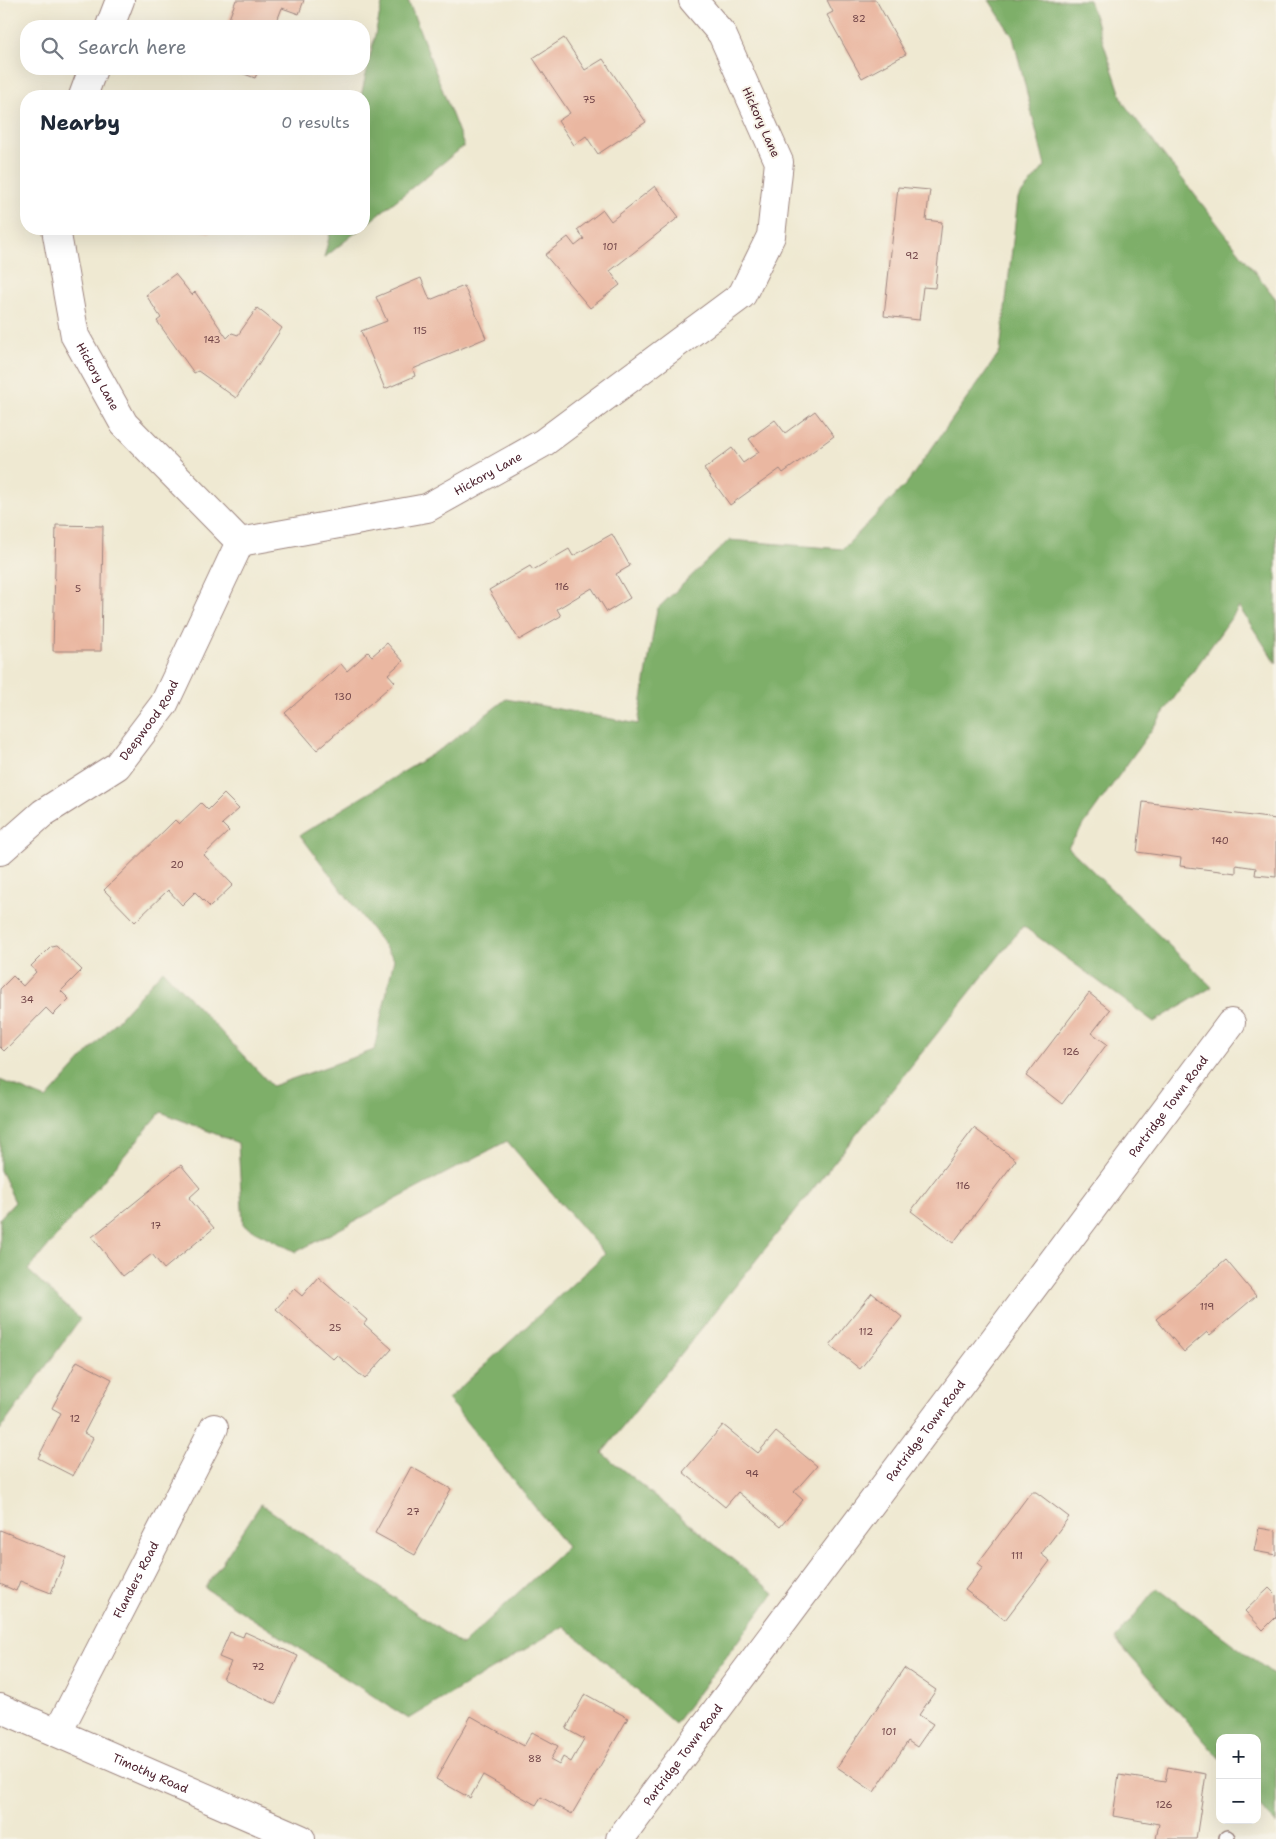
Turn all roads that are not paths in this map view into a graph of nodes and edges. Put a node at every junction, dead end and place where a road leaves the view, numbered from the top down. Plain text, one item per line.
1 (120, 0) edge
2 (693, 0) edge
3 (112, 20) edge
4 (91, 75) edge
5 (84, 90) edge
6 (57, 235) edge
7 (240, 542) junction
8 (0, 851) edge
9 (1231, 1023) dead end
10 (214, 1428) dead end
11 (0, 1708) edge
12 (58, 1732) junction
13 (301, 1839) edge
14 (620, 1839) edge

1 - 3 street
2 - 7 street, Hickory Lane
4 - 5 street
6 - 7 street, Hickory Lane
7 - 8 street, Deepwood Road
9 - 14 street, Partridge Town Road
10 - 12 street, Flanders Road
11 - 12 street, Timothy Road
12 - 13 street, Timothy Road

